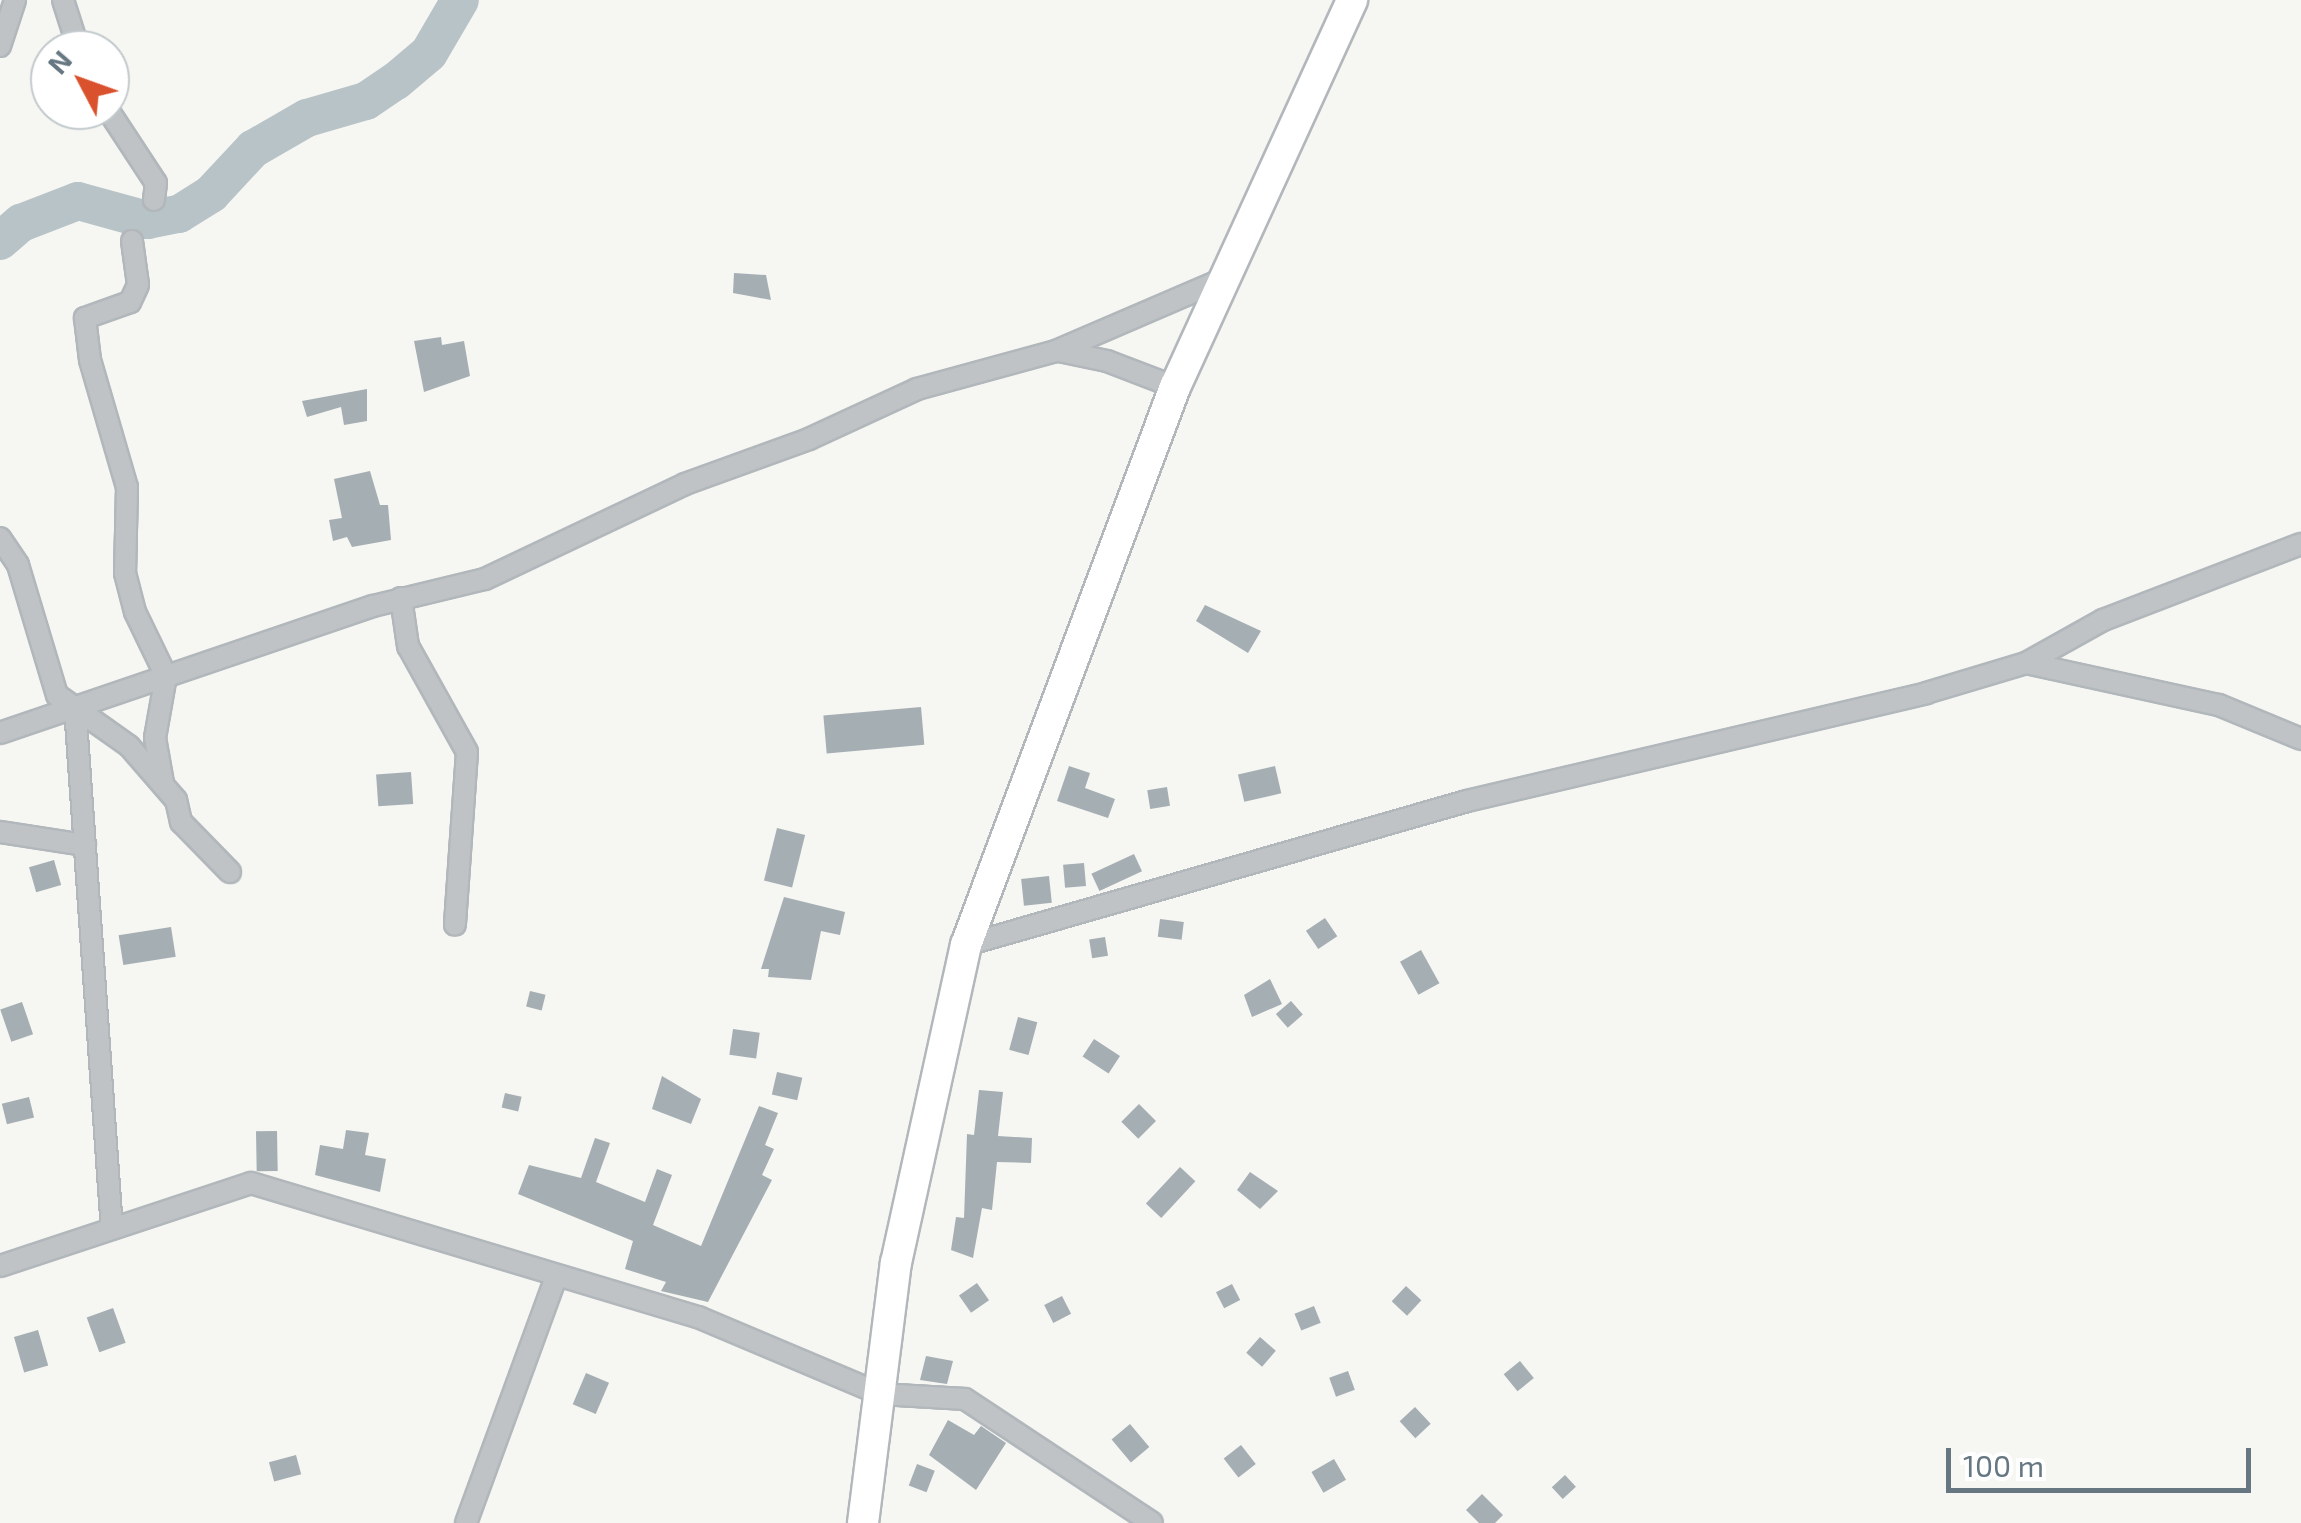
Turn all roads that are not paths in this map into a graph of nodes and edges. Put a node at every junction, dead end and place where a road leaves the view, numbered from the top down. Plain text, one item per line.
1 (15, 0) edge
2 (63, 0) edge
3 (1352, 0) edge
4 (73, 30) edge
5 (0, 46) edge
6 (121, 130) edge
7 (154, 200) dead end
8 (132, 241) dead end
9 (1221, 280) junction
10 (1056, 350) junction
11 (1175, 388) junction
12 (0, 538) edge
13 (2301, 544) edge
14 (401, 598) junction
15 (2026, 663) junction
16 (166, 676) junction
17 (76, 707) junction
18 (0, 733) edge
19 (2301, 740) edge
20 (163, 783) junction
21 (0, 832) edge
22 (85, 845) junction
23 (230, 872) dead end
24 (455, 925) dead end
25 (966, 945) junction
26 (112, 1229) junction
27 (0, 1266) edge
28 (556, 1277) junction
29 (880, 1394) junction
30 (466, 1523) edge
31 (863, 1523) edge
32 (1152, 1523) edge

1 - 5 street
2 - 4 street
3 - 9 street
6 - 7 street
8 - 16 street
9 - 10 street
9 - 11 street
10 - 11 street
10 - 14 street
11 - 25 street
12 - 17 street
13 - 15 street
14 - 16 street
14 - 24 street
15 - 19 street
15 - 25 street
16 - 17 street
16 - 20 street
17 - 18 street
17 - 20 street
17 - 22 street
20 - 23 street
21 - 22 street
22 - 26 street
25 - 29 street
26 - 27 street
26 - 28 street
28 - 29 street
28 - 30 street
29 - 31 street
29 - 32 street

